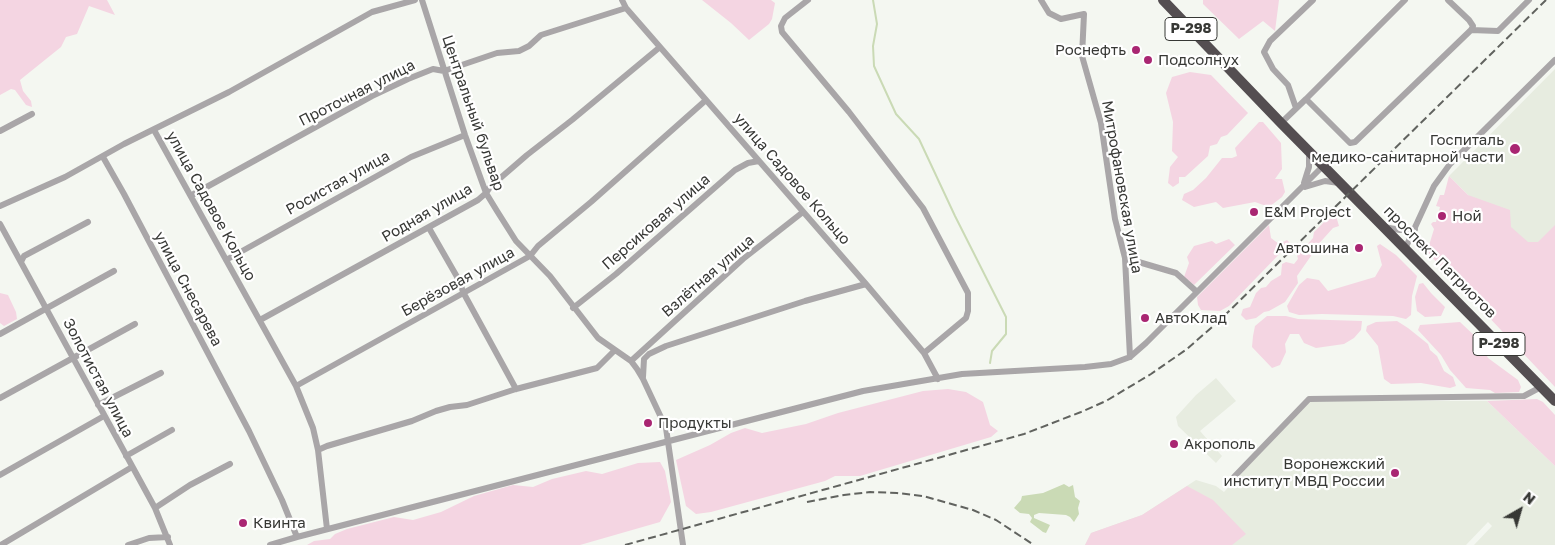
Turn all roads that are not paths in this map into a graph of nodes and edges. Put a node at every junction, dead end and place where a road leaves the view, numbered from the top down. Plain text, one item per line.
1 (415, 0) edge
2 (422, 0) edge
3 (622, 0) edge
4 (808, 0) edge
5 (1041, 0) edge
6 (1163, 0) edge
7 (1313, 0) edge
8 (1405, 0) edge
9 (1448, 0) edge
10 (1529, 0) edge
11 (626, 8) junction
12 (1471, 30) junction
13 (660, 47) junction
14 (1555, 60) edge
15 (444, 70) junction
16 (1306, 99) junction
17 (706, 100) junction
18 (1296, 108) junction
19 (32, 114) dead end
20 (1281, 123) junction
21 (154, 130) junction
22 (0, 131) edge
23 (465, 135) junction
24 (1309, 150) junction
25 (103, 157) junction
26 (759, 161) junction
27 (1324, 166) junction
28 (1342, 183) junction
29 (1301, 188) junction
30 (486, 192) junction
31 (192, 195) junction
32 (0, 206) edge
33 (803, 212) junction
34 (88, 222) dead end
35 (0, 224) edge
36 (1384, 227) junction
37 (429, 228) junction
38 (1415, 229) junction
39 (1405, 249) junction
40 (530, 256) junction
41 (1125, 258) junction
42 (226, 260) junction
43 (21, 262) junction
44 (114, 271) dead end
45 (866, 284) junction
46 (1196, 291) junction
47 (463, 292) junction
48 (46, 308) junction
49 (573, 308) junction
50 (260, 320) junction
51 (134, 324) dead end
52 (0, 334) edge
53 (615, 350) junction
54 (924, 353) junction
55 (1130, 357) junction
56 (74, 358) junction
57 (631, 361) junction
58 (161, 373) dead end
59 (643, 379) junction
60 (938, 379) junction
61 (296, 386) junction
62 (1541, 387) junction
63 (516, 389) junction
64 (0, 398) edge
65 (1555, 401) edge
66 (98, 405) junction
67 (104, 416) junction
68 (172, 430) dead end
69 (668, 441) junction
70 (318, 450) junction
71 (126, 456) junction
72 (230, 464) dead end
73 (132, 466) junction
74 (0, 475) edge
75 (1232, 479) dead end
76 (155, 508) junction
77 (327, 530) junction
78 (168, 537) junction
79 (297, 537) junction
80 (0, 545) edge
81 (128, 545) edge
82 (170, 545) edge
83 (270, 545) edge
84 (683, 545) edge

1 - 21 street, улица Садовое Кольцо
2 - 15 street, Центральный бульвар
3 - 11 street, улица Садовое Кольцо
4 - 54 street
5 - 41 street, Митрофановская улица
6 - 20 highway, Р-298
7 - 18 street
8 - 16 street
9 - 12 street
10 - 12 street
11 - 13 street, улица Садовое Кольцо
11 - 15 street, Проточная улица
12 - 16 street
13 - 17 street, улица Садовое Кольцо
13 - 30 street, Родная улица
14 - 38 street
15 - 23 street, Центральный бульвар
15 - 31 street, Проточная улица
16 - 18 street
17 - 26 street, улица Садовое Кольцо
17 - 40 street, Берёзовая улица
18 - 20 street
19 - 22 street
20 - 24 highway, Р-298
21 - 25 street
21 - 31 street, улица Садовое Кольцо
23 - 30 street, Центральный бульвар
23 - 42 street, Росистая улица
24 - 27 highway, Р-298
24 - 29 street
25 - 32 street
25 - 79 street, улица Снесарева
26 - 33 street, улица Садовое Кольцо
26 - 49 street, Персиковая улица
27 - 28 highway, проспект Патриотов / Р-298
27 - 29 street
28 - 29 street
28 - 36 highway, проспект Патриотов / Р-298
29 - 46 street
30 - 37 street, Родная улица
30 - 40 street, Центральный бульвар
31 - 42 street, улица Садовое Кольцо
33 - 45 street, улица Садовое Кольцо
33 - 57 street, Взлётная улица
34 - 43 street
35 - 43 street, Золотистая улица
36 - 38 street
36 - 39 highway, проспект Патриотов / Р-298
37 - 47 street
37 - 50 street, Родная улица
38 - 39 street
39 - 62 highway, проспект Патриотов / Р-298
40 - 47 street, Берёзовая улица
40 - 49 street, Центральный бульвар
41 - 46 street
41 - 55 street, Митрофановская улица
42 - 50 street, улица Садовое Кольцо
43 - 48 street, Золотистая улица
44 - 48 street
45 - 54 street, улица Садовое Кольцо
45 - 59 street
46 - 55 street
47 - 61 street, Берёзовая улица
47 - 63 street
48 - 52 street
48 - 56 street, Золотистая улица
49 - 53 street, Центральный бульвар
50 - 61 street, улица Садовое Кольцо
51 - 56 street
53 - 57 street, Центральный бульвар
53 - 63 street
54 - 60 street, улица Садовое Кольцо
55 - 60 street
56 - 64 street
56 - 66 street, Золотистая улица
57 - 59 street, Центральный бульвар
58 - 66 street
59 - 69 street, Центральный бульвар
60 - 69 street
61 - 70 street, улица Садовое Кольцо
62 - 65 highway, проспект Патриотов / Р-298
62 - 75 street
63 - 70 street
66 - 67 street, Золотистая улица
67 - 71 street, Золотистая улица
67 - 74 street
68 - 71 street
69 - 77 street
69 - 84 street, Центральный бульвар
70 - 77 street, улица Садовое Кольцо
71 - 73 street, Золотистая улица
72 - 76 street
73 - 76 street, Золотистая улица
73 - 80 street
76 - 78 street, Золотистая улица
77 - 79 street
78 - 81 street
78 - 82 street, Золотистая улица
79 - 83 street

